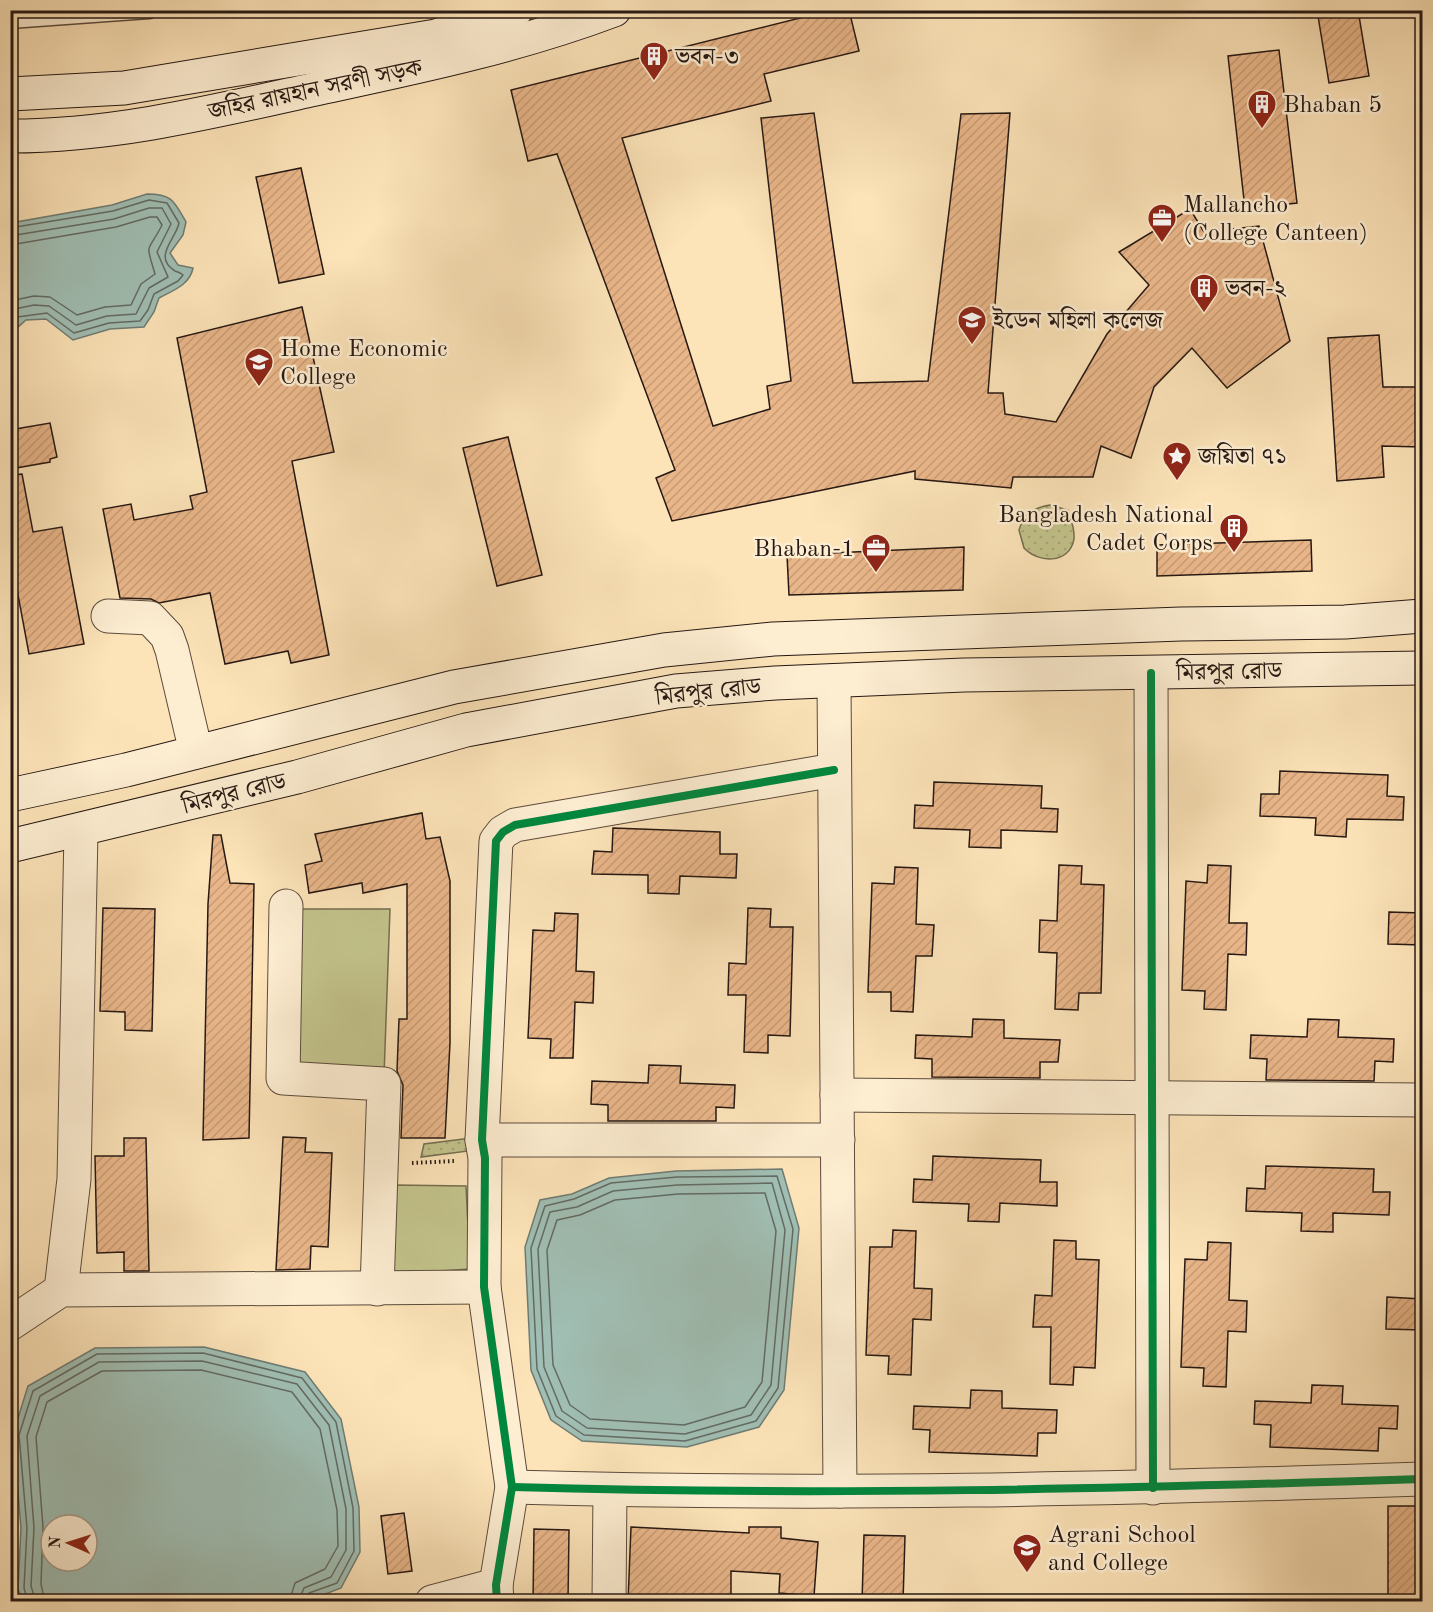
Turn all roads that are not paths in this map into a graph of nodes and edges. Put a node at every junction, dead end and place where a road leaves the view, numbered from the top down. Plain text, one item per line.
1 (148, 10) edge
2 (516, 10) edge
3 (614, 10) edge
4 (10, 20) edge
5 (10, 93) edge
6 (10, 136) edge
7 (108, 616) dead end
8 (1422, 616) edge
9 (1422, 668) edge
10 (1151, 673) junction
11 (834, 681) junction
12 (196, 752) junction
13 (834, 770) junction
14 (10, 795) edge
15 (81, 831) junction
16 (10, 846) edge
17 (286, 906) dead end
18 (837, 1095) junction
19 (1152, 1098) junction
20 (1422, 1100) edge
21 (837, 1140) junction
22 (484, 1149) junction
23 (484, 1287) junction
24 (377, 1289) junction
25 (61, 1290) junction
26 (10, 1324) edge
27 (1422, 1479) edge
28 (512, 1488) junction
29 (1153, 1488) junction
30 (610, 1490) junction
31 (840, 1491) junction
32 (497, 1593) edge
33 (432, 1602) edge
34 (609, 1602) edge

1 - 4 lane
2 - 5 street
3 - 6 street, জহির রায়হান সরণী সড়ক
7 - 12 street
8 - 12 street, মিরপুর রোড
9 - 10 street, মিরপুর রোড
10 - 11 street, মিরপুর রোড
10 - 19 street
11 - 13 street
11 - 15 street, মিরপুর রোড
12 - 14 street, মিরপুর রোড
13 - 18 street
13 - 22 street
15 - 16 street, মিরপুর রোড
15 - 25 street
17 - 24 street
18 - 19 street
18 - 21 street
19 - 20 street
19 - 29 street
21 - 22 street
21 - 31 street
22 - 23 street
23 - 24 street
23 - 28 street
24 - 25 street
25 - 26 street
27 - 29 street
28 - 30 street
28 - 32 street
29 - 31 street
30 - 31 street
30 - 34 street
32 - 33 street

